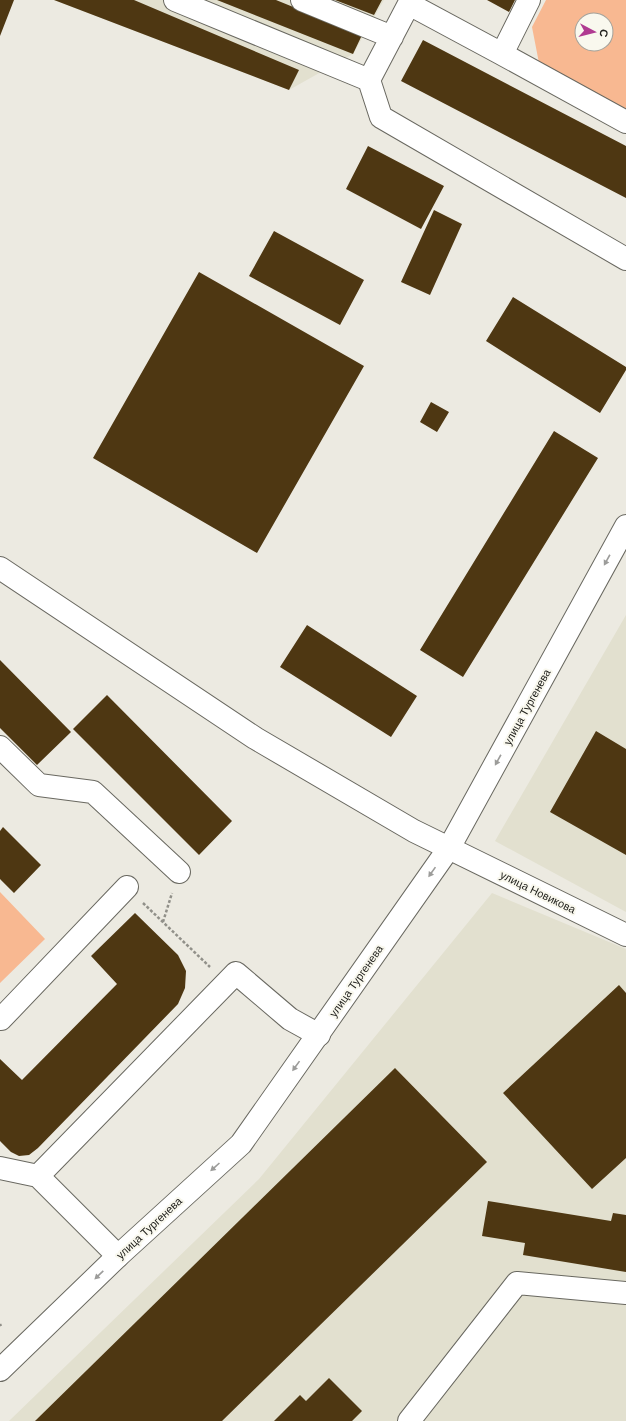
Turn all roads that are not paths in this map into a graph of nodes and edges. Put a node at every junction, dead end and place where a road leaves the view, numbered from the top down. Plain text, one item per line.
1 (175, 0) edge
2 (302, 0) edge
3 (529, 0) edge
4 (410, 2) edge
5 (392, 37) junction
6 (502, 54) junction
7 (369, 80) junction
8 (626, 122) edge
9 (626, 259) edge
10 (626, 526) edge
11 (0, 568) edge
12 (0, 747) edge
13 (449, 848) junction
14 (179, 872) road end
15 (127, 887) road end
16 (626, 935) edge
17 (0, 1018) edge
18 (319, 1035) junction
19 (0, 1168) edge
20 (38, 1176) junction
21 (118, 1256) junction
22 (626, 1293) edge
23 (0, 1370) edge
24 (408, 1421) edge

1 - 7 main road
2 - 5 main road
3 - 6 main road
4 - 5 main road
4 - 6 main road
5 - 7 main road
6 - 8 main road
7 - 9 main road
10 -> 13 main road, улица Тургенева
11 - 13 main road, улица Новикова
12 - 14 main road
13 - 16 main road, улица Новикова
13 -> 18 main road, улица Тургенева
15 - 17 main road
18 - 20 main road
18 -> 21 main road, улица Тургенева
19 - 20 main road
20 - 21 main road
21 -> 23 main road, улица Тургенева
22 - 24 main road

